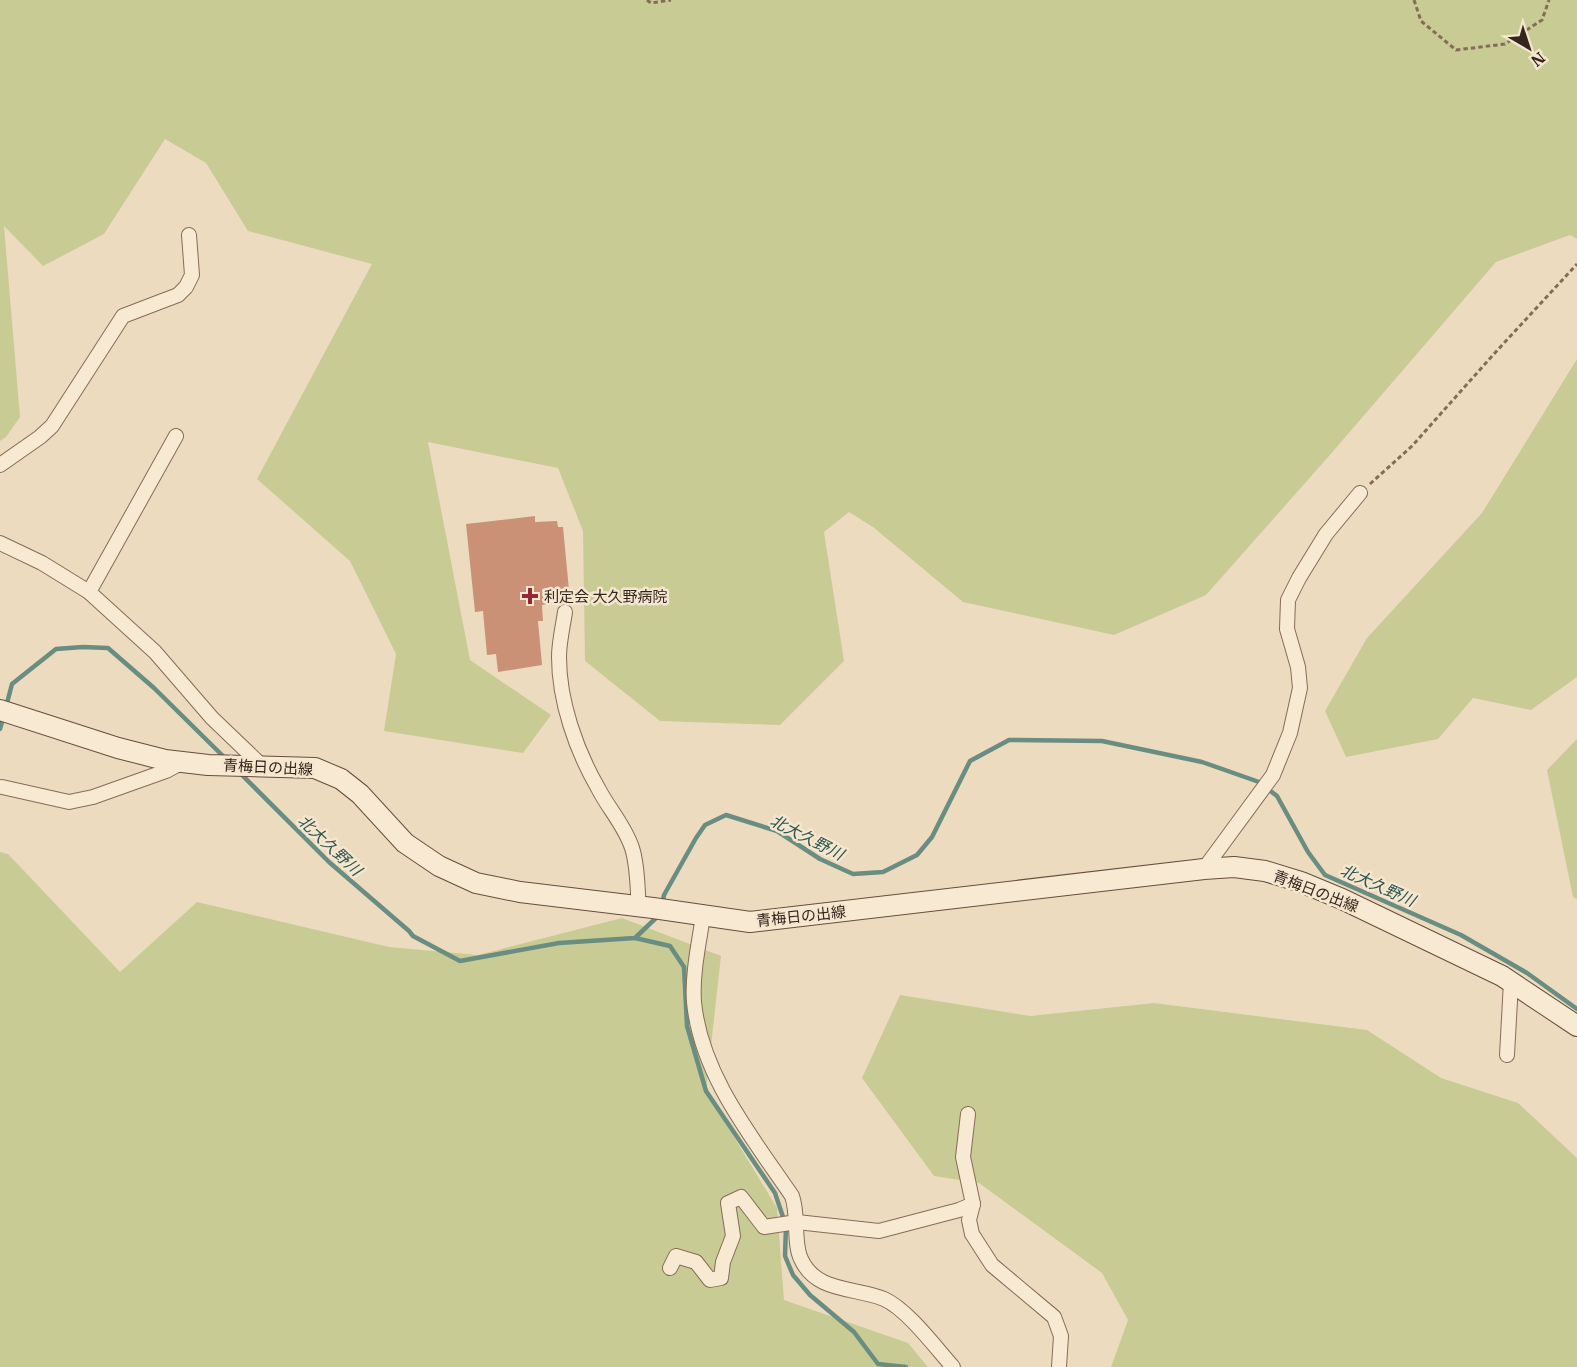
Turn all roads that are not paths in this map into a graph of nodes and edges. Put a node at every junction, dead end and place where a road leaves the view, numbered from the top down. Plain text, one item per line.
1 (189, 235) dead end
2 (176, 436) dead end
3 (0, 465) edge
4 (1360, 493) road end
5 (0, 543) edge
6 (89, 592) junction
7 (565, 612) dead end
8 (7, 713) edge
9 (183, 762) junction
10 (253, 765) junction
11 (2, 787) dead end
12 (1204, 868) junction
13 (654, 908) junction
14 (704, 916) junction
15 (1511, 982) junction
16 (1577, 1026) edge
17 (1507, 1055) dead end
18 (968, 1114) dead end
19 (972, 1204) junction
20 (797, 1222) junction
21 (670, 1268) dead end
22 (953, 1367) edge
23 (1059, 1367) edge

1 - 3 street
2 - 6 street
4 - 12 street
5 - 6 street
6 - 10 street
7 - 13 street
8 - 9 main road, 青梅日の出線
9 - 10 main road, 青梅日の出線
9 - 11 street
10 - 13 main road, 青梅日の出線
12 - 14 main road, 青梅日の出線
12 - 15 main road, 青梅日の出線
13 - 14 main road, 青梅日の出線
14 - 20 street
15 - 16 main road, 青梅日の出線
15 - 17 street
18 - 19 street
19 - 20 street
19 - 23 street
20 - 21 street
20 - 22 street

